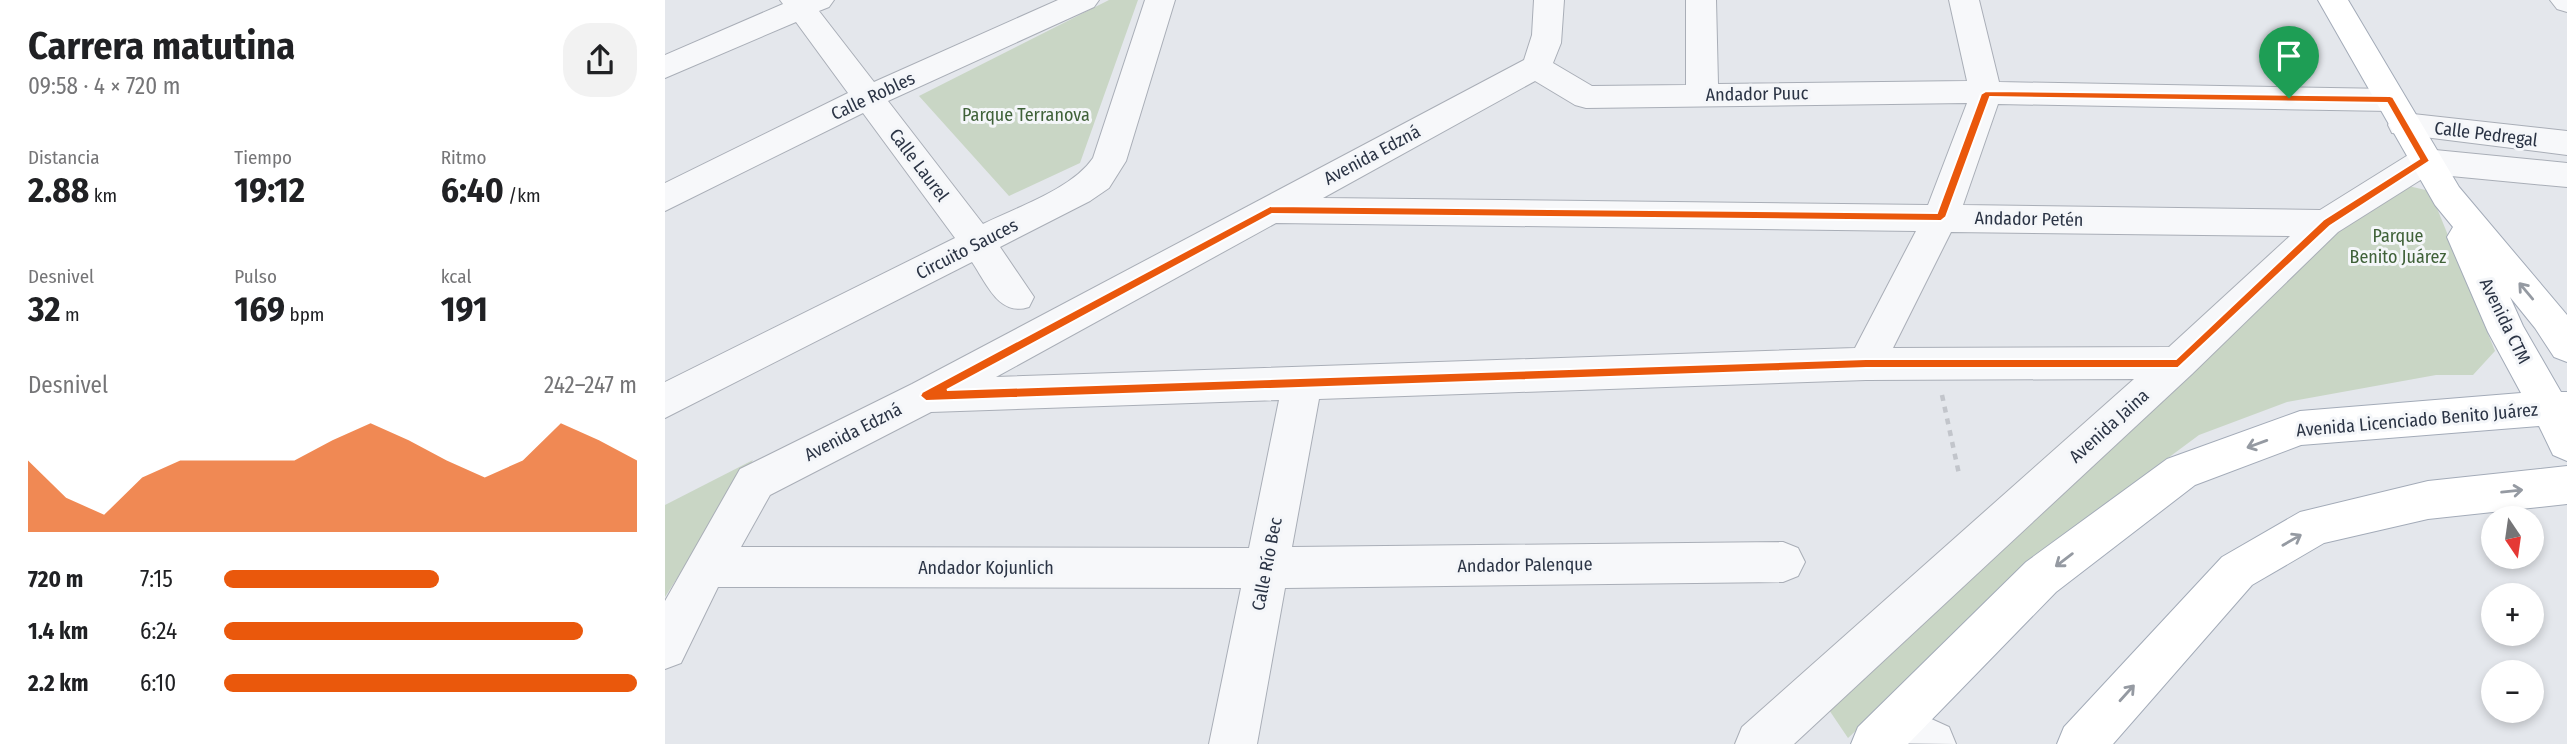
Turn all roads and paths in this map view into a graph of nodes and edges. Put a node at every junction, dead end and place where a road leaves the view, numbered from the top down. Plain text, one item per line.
1 (1084, 0) edge
2 (1160, 0) edge
3 (1549, 0) edge
4 (1701, 0) edge
5 (1964, 0) edge
6 (2333, 0) edge
7 (805, 3) edge
8 (665, 67) edge
9 (1536, 67) junction
10 (1986, 94) junction
11 (1702, 95) junction
12 (867, 97) junction
13 (2397, 112) junction
14 (2567, 143) edge
15 (2425, 161) junction
16 (2567, 175) edge
17 (2447, 196) junction
18 (665, 198) edge
19 (1270, 210) junction
20 (1941, 217) junction
21 (2326, 223) junction
22 (978, 243) junction
23 (1016, 298) dead end
24 (2567, 345) edge
25 (2178, 363) junction
26 (1866, 364) junction
27 (1935, 364) junction
28 (1302, 384) junction
29 (926, 396) junction
30 (665, 401) edge
31 (2562, 420) edge
32 (1959, 474) dead end
33 (2567, 485) edge
34 (1783, 562) dead end
35 (706, 567) junction
36 (1267, 568) junction
37 (665, 647) edge
38 (1900, 738) edge
39 (1233, 744) edge
40 (1759, 744) edge
41 (2081, 744) edge

1 - 12 street, Calle Robles
2 - 22 street, Circuito Sauces
3 - 9 street
4 - 11 street
5 - 10 street
6 - 13 main road
7 - 8 street
7 - 12 street, Calle Laurel
9 - 11 street, Andador Puuc
9 - 19 street, Avenida Edzná
10 - 11 street, Andador Puuc
10 - 13 street, Andador Puuc
10 - 20 street
12 - 18 street, Calle Robles
12 - 22 street, Calle Laurel
13 - 14 street, Calle Pedregal
13 - 15 main road
15 - 16 street
15 - 17 main road, Avenida CTM
15 - 21 street, Avenida Jaina
24 -> 17 main road, Avenida CTM
17 - 31 main road, Avenida CTM
19 - 20 street, Andador Petén
19 - 29 street, Avenida Edzná
20 - 21 street, Andador Petén
20 - 26 street
21 - 25 street, Avenida Jaina
22 - 23 street, Calle Laurel
22 - 30 street, Circuito Sauces
25 - 27 street
25 - 40 street, Avenida Jaina
26 - 27 street
26 - 28 street
27 - 32 path
28 - 29 street
28 - 36 street, Calle Río Bec
29 - 35 street, Avenida Edzná
31 -> 38 main road, Avenida Licenciado Benito Juárez
41 -> 33 main road
34 - 36 street, Andador Palenque
35 - 36 street, Andador Kojunlich
35 - 37 street, Avenida Edzná
36 - 39 street, Calle Río Bec

